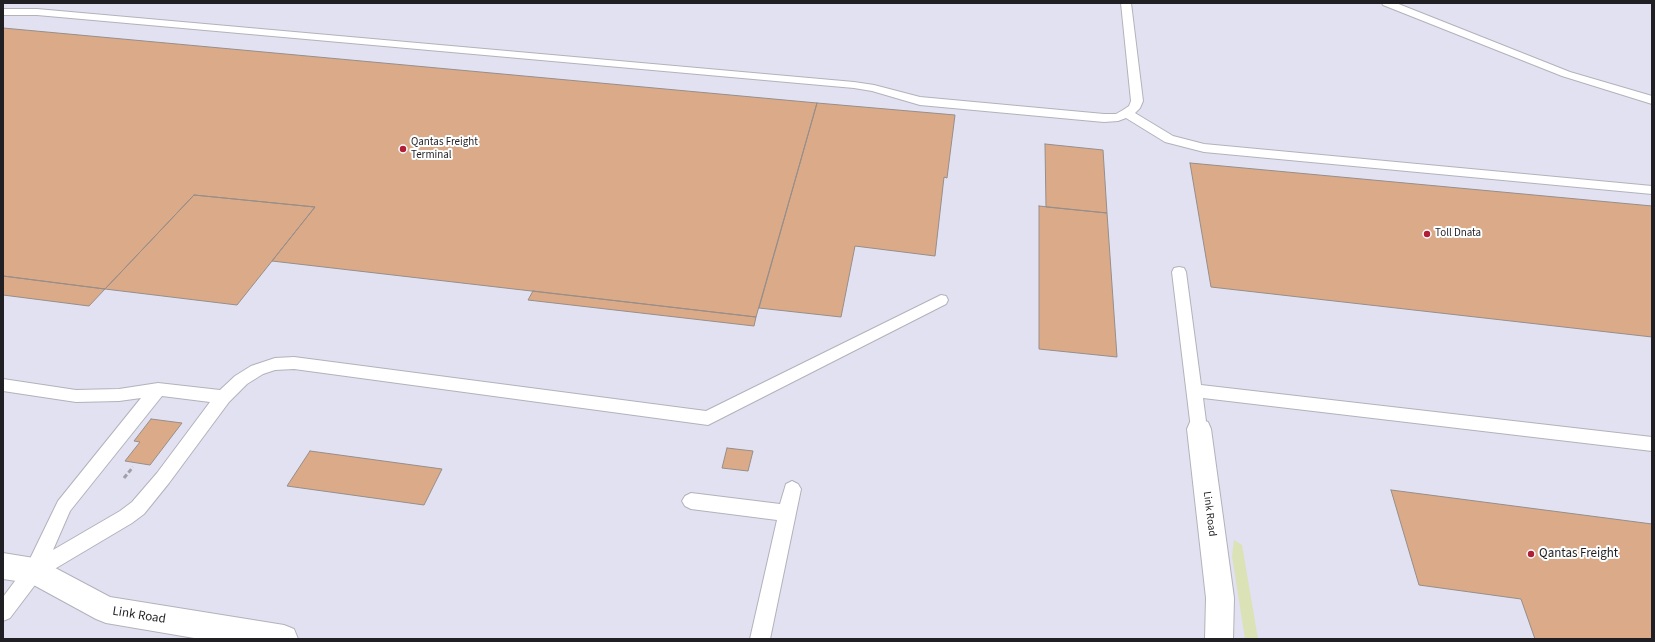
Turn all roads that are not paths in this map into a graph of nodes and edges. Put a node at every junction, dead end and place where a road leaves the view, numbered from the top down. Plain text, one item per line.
1 (1126, 3) edge
2 (1386, 3) edge
3 (3, 12) edge
4 (1652, 100) edge
5 (1127, 113) junction
6 (1652, 190) edge
7 (1178, 272) dead end
8 (941, 300) dead end
9 (3, 385) edge
10 (158, 389) junction
11 (1194, 391) junction
12 (223, 397) junction
13 (1199, 429) joint
14 (1652, 444) edge
15 (792, 489) dead end
16 (692, 501) dead end
17 (786, 513) junction
18 (3, 566) edge
19 (34, 571) junction
20 (1220, 598) junction
21 (3, 612) edge
22 (284, 639) edge
23 (760, 639) edge
24 (1219, 639) edge
25 (1232, 639) edge

1 - 5 lane
2 - 4 lane
3 - 5 lane
5 - 6 lane
7 - 11 lane
8 - 12 lane
9 - 10 lane
10 - 12 lane
10 - 19 lane
11 - 13 lane
11 - 14 lane
12 - 19 lane
13 - 20 street, Link Road
15 - 17 lane
16 - 17 lane
17 - 23 lane
18 - 19 street, Link Road
19 - 21 lane
19 - 22 street, Link Road
20 - 24 street, Link Road
20 - 25 street, Link Road

